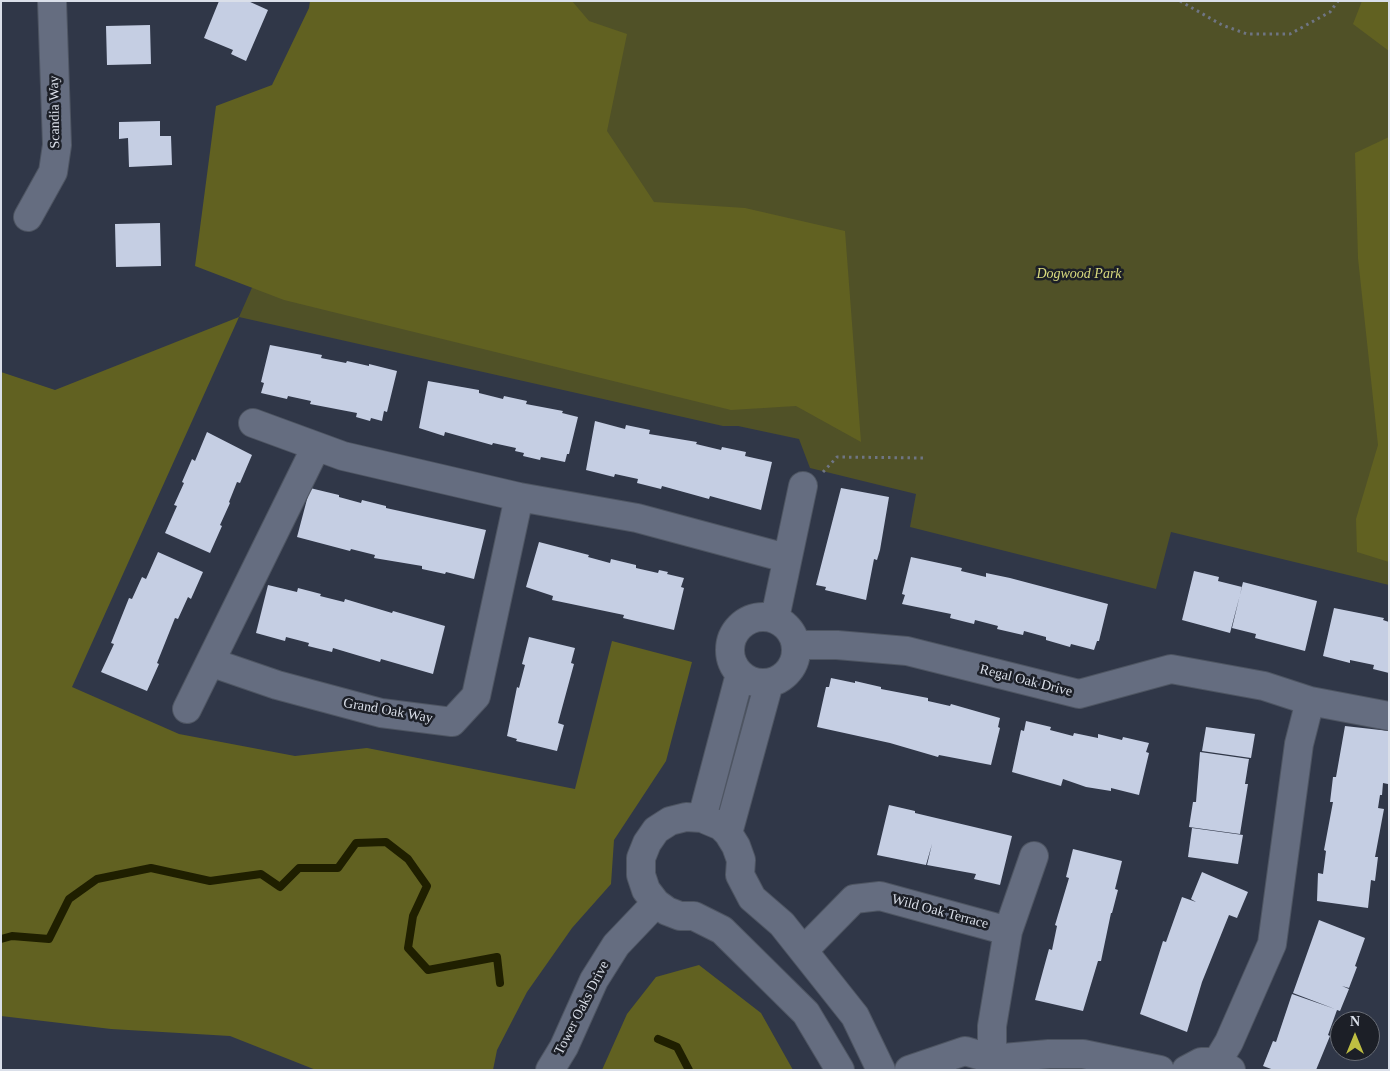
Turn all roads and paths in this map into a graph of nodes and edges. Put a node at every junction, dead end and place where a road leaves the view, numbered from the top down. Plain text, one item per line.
1 (52, 1) edge
2 (1180, 1) edge
3 (1338, 1) edge
4 (28, 217) dead end
5 (253, 424) dead end
6 (316, 447) junction
7 (924, 458) dead end
8 (803, 486) joint
9 (519, 497) junction
10 (786, 558) junction
11 (775, 618) junction
12 (797, 645) junction
13 (210, 662) junction
14 (740, 674) junction
15 (769, 683) junction
16 (1310, 701) junction
17 (187, 709) dead end
18 (1389, 716) edge
19 (702, 818) junction
20 (728, 834) junction
21 (1034, 856) dead end
22 (656, 903) junction
23 (1008, 930) junction
24 (804, 950) junction
25 (1052, 1062) edge
26 (983, 1064) edge
27 (1224, 1066) edge
28 (550, 1070) edge
29 (840, 1070) edge
30 (881, 1070) edge
31 (909, 1070) edge
32 (1160, 1070) edge
33 (1186, 1070) edge

1 - 4 street, Scandia Way
2 - 3 path
5 - 6 street
6 - 9 street
6 - 13 street
7 - 8 path
8 - 10 street
9 - 10 street
9 - 13 street, Grand Oak Way
10 - 11 street
11 - 12 street
11 - 14 street
12 - 15 street
12 - 16 street, Regal Oak Drive
13 - 17 street
14 - 15 street
14 - 19 street
15 - 20 street
16 - 18 street, Regal Oak Drive
16 - 27 street
19 - 20 street
19 - 22 street
20 - 24 street
21 - 23 street
22 - 28 street, Tower Oaks Drive
22 - 29 street
23 - 24 street, Wild Oak Terrace
23 - 26 street
24 - 30 street
25 - 26 street
25 - 32 street
26 - 31 street
27 - 33 street

